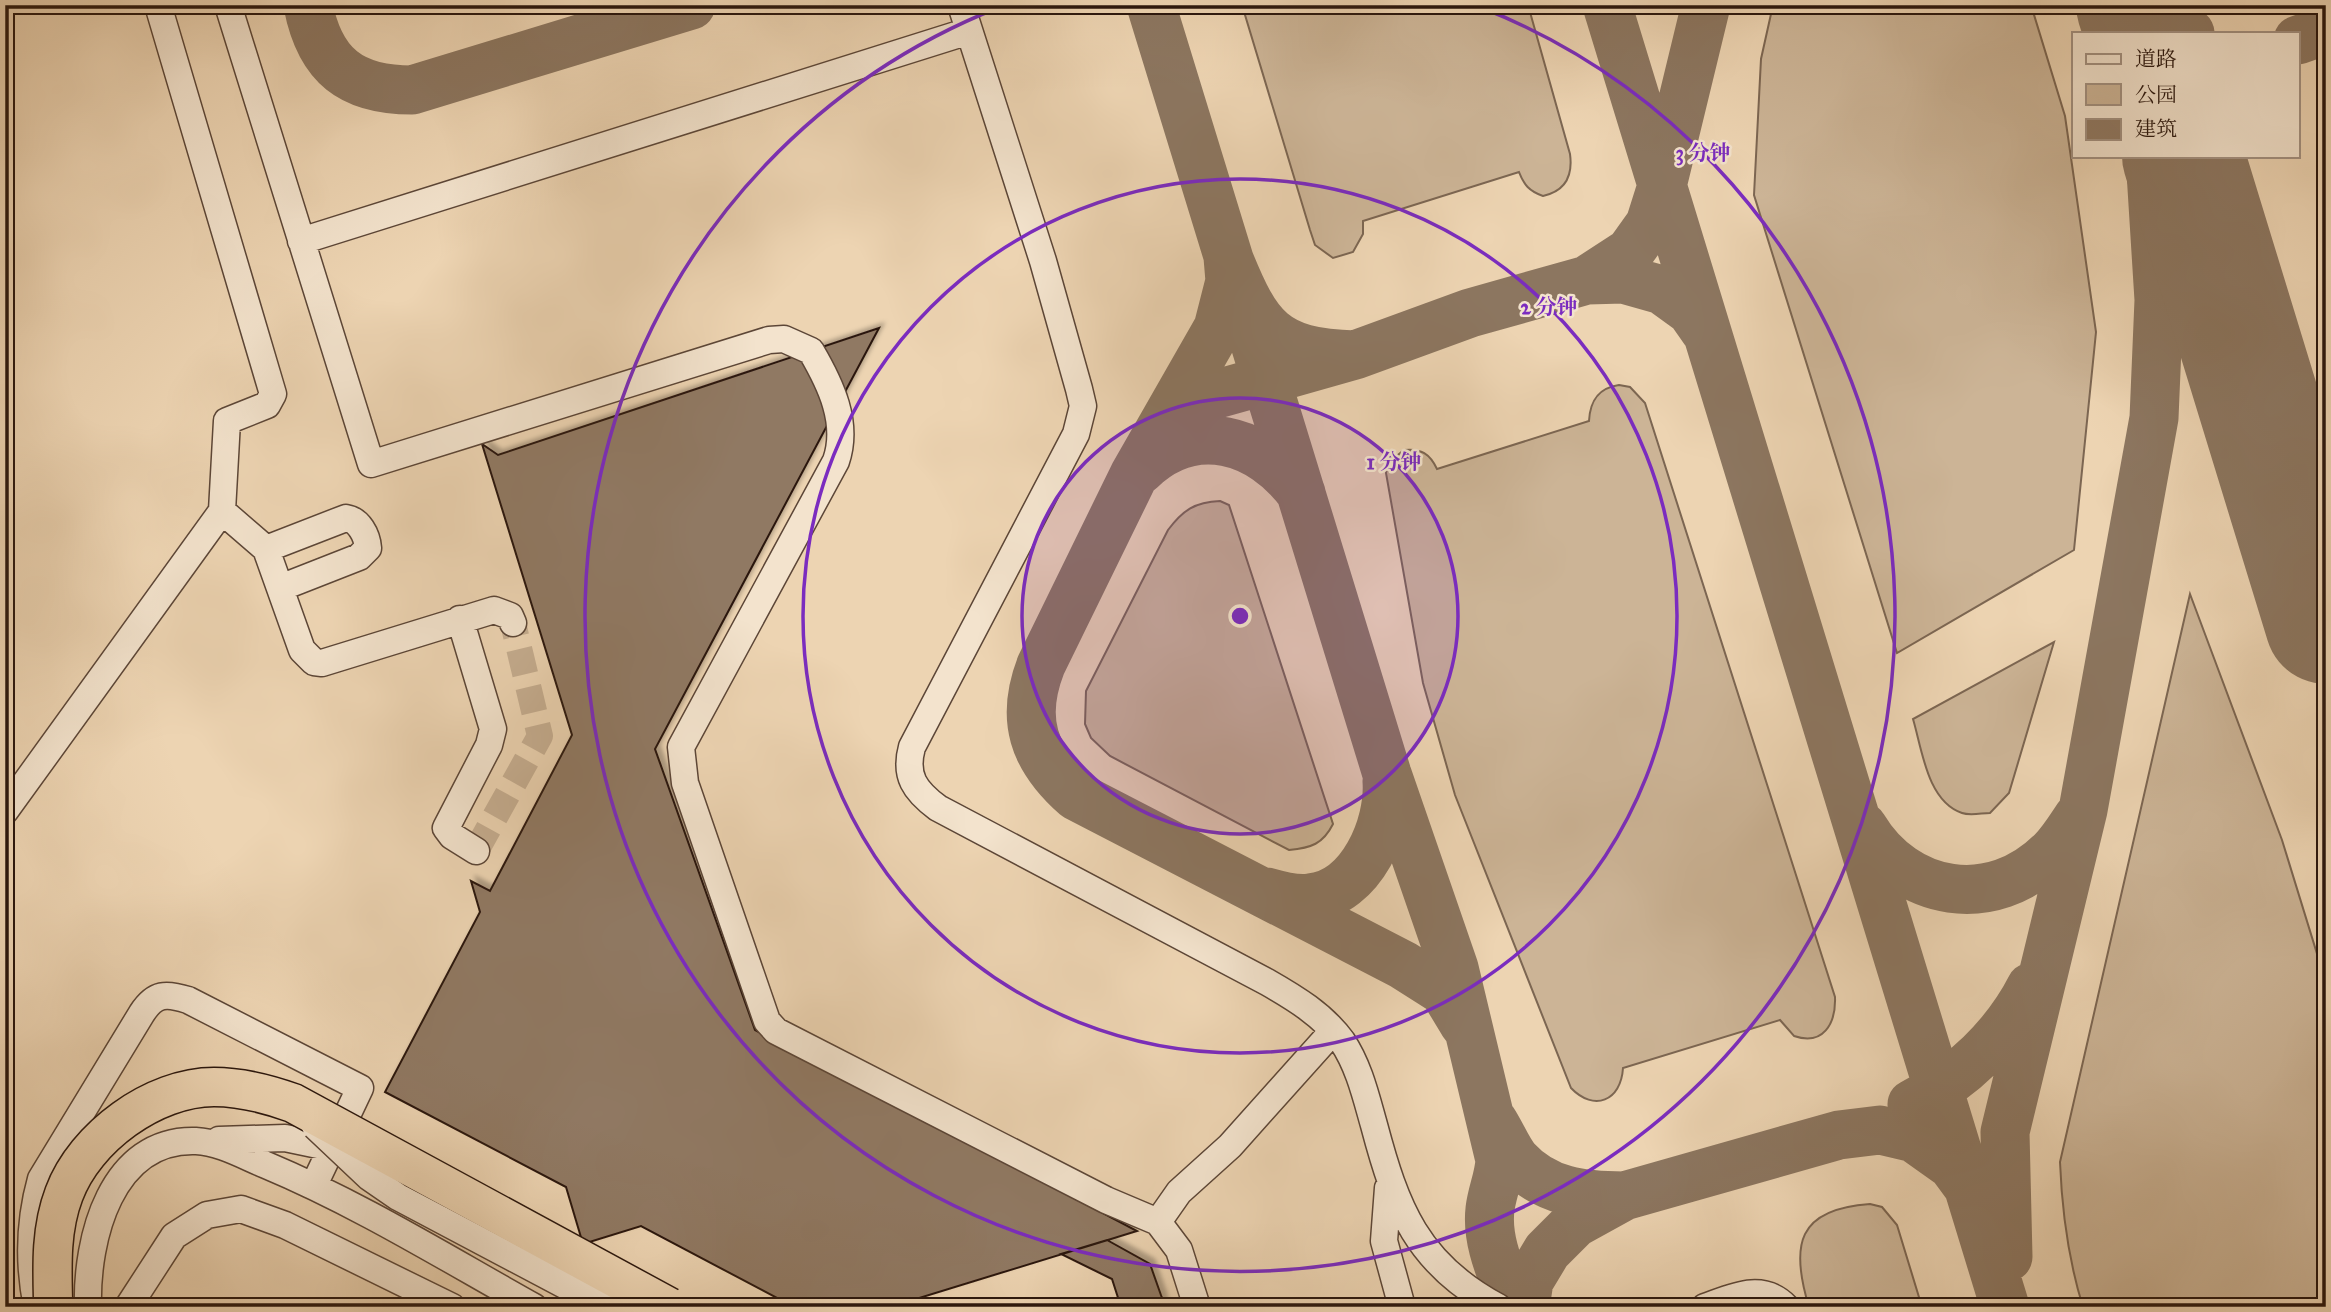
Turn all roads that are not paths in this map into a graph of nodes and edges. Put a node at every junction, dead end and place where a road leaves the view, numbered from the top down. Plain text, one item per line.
1 (158, 5) edge
2 (228, 5) edge
3 (961, 5) edge
4 (969, 31) junction
5 (302, 241) junction
6 (222, 511) junction
7 (266, 549) junction
8 (280, 587) junction
9 (460, 619) junction
10 (513, 623) dead end
11 (5, 811) edge
12 (476, 851) dead end
13 (1333, 1031) junction
14 (293, 1103) junction
15 (197, 1141) junction
16 (331, 1147) junction
17 (1389, 1180) junction
18 (314, 1185) junction
19 (1158, 1222) junction
20 (59, 1305) edge
21 (128, 1307) edge
22 (452, 1307) edge
23 (534, 1307) edge
24 (606, 1307) edge
25 (638, 1307) edge
26 (669, 1307) edge
27 (1197, 1307) edge
28 (1402, 1307) edge
29 (1498, 1307) edge
30 (1705, 1307) edge
31 (1786, 1307) edge

1 - 6 street
2 - 5 street
3 - 4 street
4 - 5 street
4 - 13 street
5 - 19 street
6 - 7 street
6 - 11 street
7 - 8 street
7 - 8 street
8 - 9 street
9 - 10 street
9 - 12 street
13 - 17 street
13 - 19 street
14 - 20 highway, bridge
14 - 24 street, bridge
14 - 26 highway, bridge
15 - 16 street
15 - 18 street
15 - 20 street
16 - 18 street
16 - 20 street
16 - 25 street
17 - 28 street
17 - 29 street
18 - 23 street
19 - 27 street
21 - 22 street
30 - 31 street

